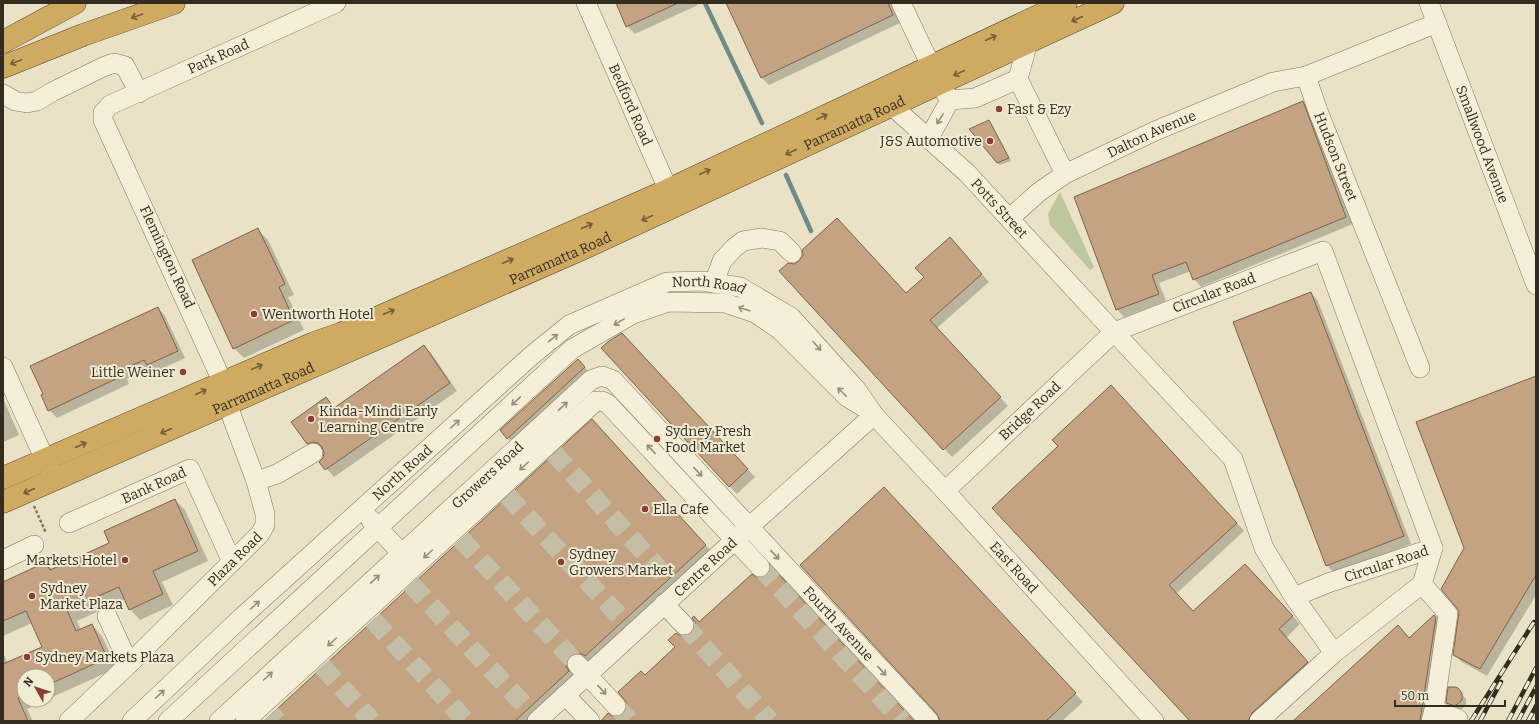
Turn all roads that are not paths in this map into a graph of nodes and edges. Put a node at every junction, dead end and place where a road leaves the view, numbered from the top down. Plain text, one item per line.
1 (75, 3) edge
2 (174, 3) edge
3 (336, 3) edge
4 (586, 3) edge
5 (901, 3) edge
6 (1066, 3) edge
7 (1113, 3) edge
8 (1432, 4) edge
9 (1437, 23) junction
10 (3, 28) edge
11 (3, 42) edge
12 (1028, 42) junction
13 (3, 67) edge
14 (1306, 76) junction
15 (1018, 79) junction
16 (940, 83) junction
17 (139, 92) junction
18 (3, 94) edge
19 (888, 96) junction
20 (103, 113) joint
21 (929, 138) junction
22 (1065, 174) junction
23 (672, 198) junction
24 (1010, 218) junction
25 (792, 253) dead end
26 (714, 283) junction
27 (1536, 285) edge
28 (1114, 332) junction
29 (3, 367) edge
30 (1420, 368) dead end
31 (221, 383) junction
32 (228, 404) junction
33 (874, 415) junction
34 (545, 443) junction
35 (313, 453) dead end
36 (50, 470) junction
37 (3, 478) edge
38 (256, 481) junction
39 (945, 491) junction
40 (3, 502) edge
41 (361, 509) junction
42 (69, 524) dead end
43 (378, 528) junction
44 (742, 533) junction
45 (1432, 544) junction
46 (34, 545) dead end
47 (3, 560) edge
48 (232, 562) junction
49 (760, 567) tunnel mouth
50 (402, 569) junction
51 (1422, 584) junction
52 (1292, 594) junction
53 (664, 604) junction
54 (107, 616) dead end
55 (684, 625) tunnel mouth
56 (1334, 653) junction
57 (129, 664) junction
58 (582, 669) junction
59 (565, 695) junction
60 (261, 704) junction
61 (616, 706) tunnel mouth
62 (1433, 715) edge
63 (535, 716) edge
64 (1458, 719) dead end
65 (69, 721) edge
66 (132, 721) edge
67 (168, 721) edge
68 (219, 721) edge
69 (245, 721) edge
70 (590, 721) edge
71 (929, 721) edge
72 (1154, 721) edge
73 (1259, 721) edge

1 - 10 highway
1 - 11 highway
2 -> 13 highway
3 - 17 street, Park Road
4 - 23 street, Bedford Road
5 - 16 street
16 -> 6 highway, Parramatta Road
7 -> 12 highway, Parramatta Road
8 - 9 street, Smallwood Avenue
9 - 14 street
9 - 27 street, Smallwood Avenue
12 - 15 street
12 -> 16 highway, Parramatta Road
14 - 22 street, Dalton Avenue
14 - 30 street, Hudson Street
15 - 16 street
15 - 22 street
16 - 19 highway, Parramatta Road
16 -> 21 street
17 - 18 street
17 - 20 street, Park Road
19 - 21 street, Potts Street
19 - 23 highway, Parramatta Road
20 - 31 street, Flemington Road
21 - 24 street, Potts Street
22 - 24 street, Dalton Avenue
31 -> 23 highway, Parramatta Road
23 -> 32 highway, Parramatta Road
24 - 28 street, Potts Street
25 - 26 street
26 -> 33 street, North Road
41 -> 26 street, North Road
28 - 39 street, Bridge Road
28 - 45 street, Circular Road
28 - 52 street
29 - 36 street
31 - 32 street, Flemington Road
36 -> 31 highway, Parramatta Road
32 -> 36 highway, Parramatta Road
32 - 38 street, Plaza Road
33 - 39 street, East Road
33 -> 43 street
33 - 44 street, Centre Road
44 -> 34 street, Growers Road
34 -> 44 street, Growers Road
34 - 50 street, Growers Road
35 - 38 street
36 - 37 highway, Parramatta Road
36 -> 40 highway, Parramatta Road
38 - 48 street, Plaza Road
39 - 72 street, East Road
41 - 43 street
66 -> 41 street, North Road
42 - 48 street, Bank Road
43 - 50 street
43 - 67 street
44 - 49 street
44 - 53 street, Centre Road
44 -> 71 street, Fourth Avenue
45 - 51 street
45 - 52 street, Circular Road
46 - 47 street
48 - 57 street, Plaza Road
50 - 60 street, Growers Road
51 - 56 street
51 - 62 street
52 - 56 street
53 - 55 street
53 - 58 street, Centre Road
54 - 57 street
56 - 73 street
57 - 65 street, Plaza Road
58 - 59 street, Centre Road
58 -> 61 street
59 - 63 street, Centre Road
59 - 70 street
60 - 68 street, Growers Road
60 - 69 street, Growers Road
62 - 64 street

